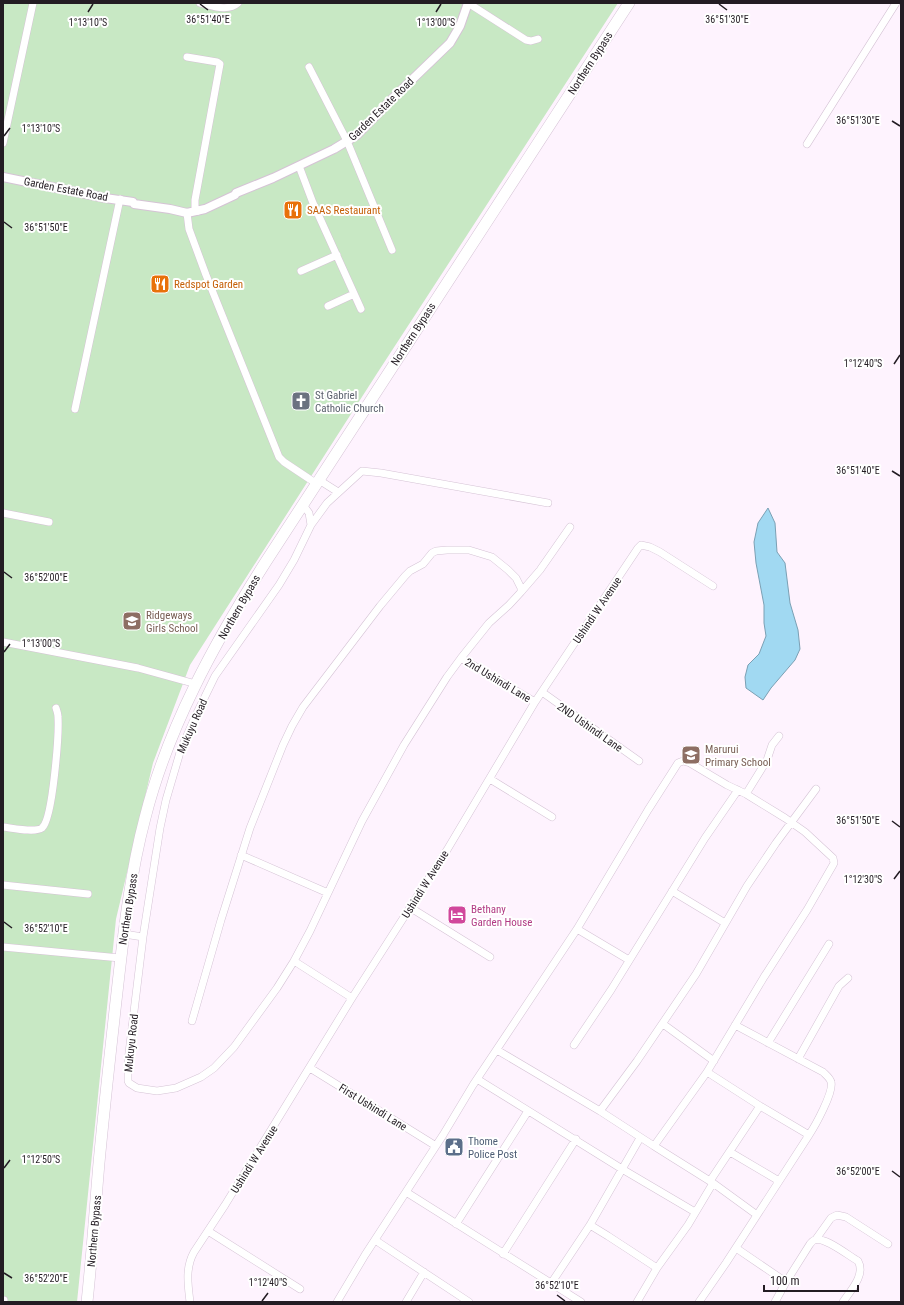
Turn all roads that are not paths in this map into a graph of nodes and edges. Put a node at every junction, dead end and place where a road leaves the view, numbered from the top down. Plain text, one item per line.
1 (34, 3) edge
2 (200, 3) edge
3 (238, 3) edge
4 (468, 3) edge
5 (629, 3) edge
6 (896, 3) edge
7 (538, 39) dead end
8 (187, 57) dead end
9 (309, 67) dead end
10 (347, 141) junction
11 (3, 143) edge
12 (807, 144) dead end
13 (299, 166) junction
14 (3, 177) edge
15 (120, 200) junction
16 (198, 211) junction
17 (187, 213) junction
18 (392, 250) dead end
19 (337, 255) junction
20 (301, 271) dead end
21 (354, 294) junction
22 (328, 306) dead end
23 (361, 309) dead end
24 (75, 408) dead end
25 (318, 482) junction
26 (338, 492) junction
27 (548, 503) dead end
28 (303, 505) junction
29 (3, 513) edge
30 (49, 522) dead end
31 (311, 525) junction
32 (570, 526) dead end
33 (713, 586) dead end
34 (520, 592) junction
35 (3, 642) edge
36 (461, 658) junction
37 (203, 670) junction
38 (216, 676) junction
39 (196, 684) junction
40 (542, 692) junction
41 (534, 702) junction
42 (56, 708) dead end
43 (778, 736) dead end
44 (639, 761) dead end
45 (490, 778) junction
46 (816, 789) dead end
47 (738, 790) junction
48 (746, 794) junction
49 (151, 797) junction
50 (166, 800) junction
51 (552, 817) dead end
52 (792, 823) junction
53 (3, 827) edge
54 (241, 855) junction
55 (3, 885) edge
56 (672, 891) junction
57 (328, 893) junction
58 (88, 894) dead end
59 (410, 908) junction
60 (726, 923) junction
61 (577, 929) junction
62 (124, 934) junction
63 (143, 937) junction
64 (829, 944) dead end
65 (3, 947) edge
66 (490, 957) dead end
67 (120, 958) junction
68 (629, 960) junction
69 (294, 961) junction
70 (848, 978) dead end
71 (352, 998) junction
72 (192, 1021) dead end
73 (663, 1024) junction
74 (735, 1026) junction
75 (768, 1043) junction
76 (574, 1045) dead end
77 (497, 1050) junction
78 (798, 1059) junction
79 (714, 1061) junction
80 (310, 1068) junction
81 (707, 1072) junction
82 (477, 1079) junction
83 (760, 1106) junction
84 (528, 1111) junction
85 (600, 1111) junction
86 (809, 1135) junction
87 (640, 1138) junction
88 (576, 1140) junction
89 (436, 1146) junction
90 (654, 1146) junction
91 (730, 1152) junction
92 (622, 1169) junction
93 (779, 1181) junction
94 (711, 1182) junction
95 (406, 1192) junction
96 (695, 1212) junction
97 (757, 1215) junction
98 (456, 1224) junction
99 (590, 1225) junction
100 (208, 1231) junction
101 (375, 1240) junction
102 (816, 1240) junction
103 (888, 1244) dead end
104 (736, 1248) junction
105 (503, 1254) junction
106 (657, 1268) junction
107 (424, 1272) junction
108 (552, 1282) junction
109 (786, 1282) junction
110 (300, 1289) dead end
111 (87, 1302) edge
112 (190, 1302) edge
113 (338, 1302) edge
114 (406, 1302) edge
115 (469, 1302) edge
116 (581, 1302) edge
117 (637, 1302) edge
118 (699, 1302) edge
119 (775, 1302) edge
120 (843, 1302) edge

1 - 11 street
2 - 3 street
4 - 7 street
4 - 10 street, Garden Estate Road
5 - 25 main road, Northern Bypass
6 - 12 street
8 - 16 street
9 - 10 street
10 - 13 street, Garden Estate Road
10 - 18 street
13 - 16 street, Garden Estate Road
13 - 19 street
14 - 15 street, Garden Estate Road
15 - 17 street, Garden Estate Road
15 - 24 street
16 - 17 street, Garden Estate Road
17 - 25 street
19 - 20 street
19 - 21 street
21 - 22 street
21 - 23 street
25 - 26 street
25 - 28 main road, Northern Bypass
26 - 27 street, Mukuyu Road
26 - 31 street, Mukuyu Road
28 - 31 street
28 - 37 main road, Northern Bypass
29 - 30 street
31 - 38 street, Mukuyu Road
32 - 34 street, Mukuyu Road
33 - 40 street, Ushindi W Avenue
34 - 36 street, Mukuyu Road
34 - 54 street
35 - 39 street
36 - 41 street, 2nd Ushindi Lane
36 - 57 street, Mukuyu Road
37 - 38 street
37 - 39 main road, Northern Bypass
38 - 50 street, Mukuyu Road
39 - 49 main road, Northern Bypass
40 - 41 street, Ushindi W Avenue
40 - 44 street, 2ND Ushindi Lane
41 - 45 street, Ushindi W Avenue
42 - 53 street
43 - 48 street
45 - 51 street
45 - 59 street, Ushindi W Avenue
46 - 52 street
47 - 48 street
47 - 56 street
47 - 61 street
48 - 52 street
49 - 50 street
49 - 62 main road, Northern Bypass
50 - 63 street, Mukuyu Road
52 - 60 street
52 - 74 street
54 - 57 street
54 - 72 street
55 - 58 street
56 - 60 street
56 - 68 street
57 - 69 street, Mukuyu Road
59 - 66 street
59 - 71 street, Ushindi W Avenue
60 - 73 street
61 - 68 street
61 - 77 street
62 - 63 street
62 - 67 main road, Northern Bypass
63 - 69 street, Mukuyu Road
64 - 75 street
65 - 67 street
67 - 111 main road, Northern Bypass
68 - 76 street
69 - 71 street
70 - 78 street
71 - 80 street, Ushindi W Avenue
73 - 79 street
73 - 85 street
74 - 75 street
74 - 79 street
75 - 78 street
77 - 82 street
77 - 85 street
78 - 86 street
79 - 81 street
80 - 89 street, First Ushindi Lane
80 - 100 street, Ushindi W Avenue
81 - 83 street
81 - 90 street
82 - 84 street
82 - 89 street
83 - 86 street
83 - 91 street
84 - 88 street
84 - 98 street
85 - 87 street
86 - 93 street
87 - 90 street
87 - 92 street
88 - 92 street
88 - 105 street
89 - 95 street
90 - 94 street
91 - 93 street
91 - 94 street
92 - 96 street
92 - 99 street
93 - 97 street
94 - 96 street
94 - 97 street
95 - 98 street
95 - 101 street
96 - 106 street
97 - 104 street
98 - 105 street
99 - 106 street
99 - 108 street
100 - 110 street
100 - 112 street, Ushindi W Avenue
101 - 107 street
101 - 113 street
102 - 103 street
102 - 109 street
102 - 120 street
104 - 109 street
104 - 118 street
105 - 108 street
106 - 117 street
107 - 114 street
107 - 115 street
108 - 116 street
109 - 119 street

